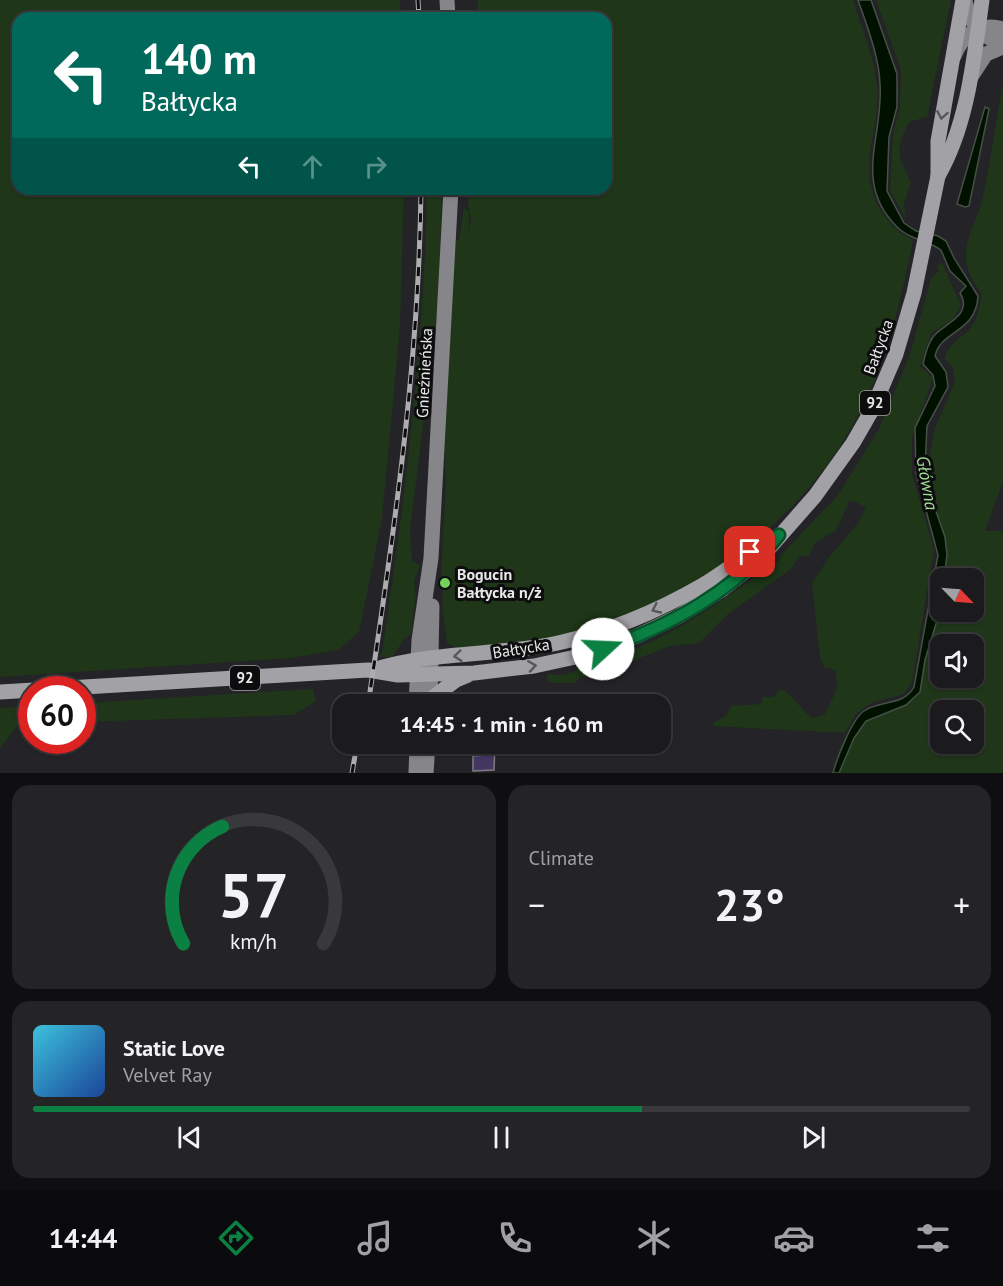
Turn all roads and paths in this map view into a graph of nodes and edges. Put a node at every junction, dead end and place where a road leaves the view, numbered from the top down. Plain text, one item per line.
1 (964, 0) edge
2 (983, 0) edge
3 (978, 29) junction
4 (1002, 29) edge
5 (1003, 46) edge
6 (954, 57) junction
7 (968, 86) junction
8 (938, 176) junction
9 (451, 195) edge
10 (779, 535) junction
11 (424, 667) junction
12 (474, 673) junction
13 (0, 692) edge
14 (426, 694) edge
15 (438, 694) edge
16 (417, 754) edge
17 (427, 754) edge
18 (416, 773) edge
19 (426, 773) edge

1 - 3 street
1 - 6 main road, Bałtycka / 92
2 - 3 main road, Bałtycka / 92
2 - 4 street
3 - 4 street
3 - 5 street
3 - 6 street
3 - 7 main road, Bałtycka / 92
5 - 7 street
6 -> 8 main road, Bałtycka / 92
7 - 8 main road, Bałtycka / 92
8 - 10 main road, Bałtycka / 92
9 - 11 street, Gnieźnieńska
10 -> 11 main road, Bałtycka / 92
12 -> 10 main road, Bałtycka / 92
11 - 12 main road, Bałtycka / 92
11 - 13 main road, Bałtycka / 92
11 - 14 street, Gnieźnieńska
12 - 15 main road
16 - 18 street
17 - 19 street

